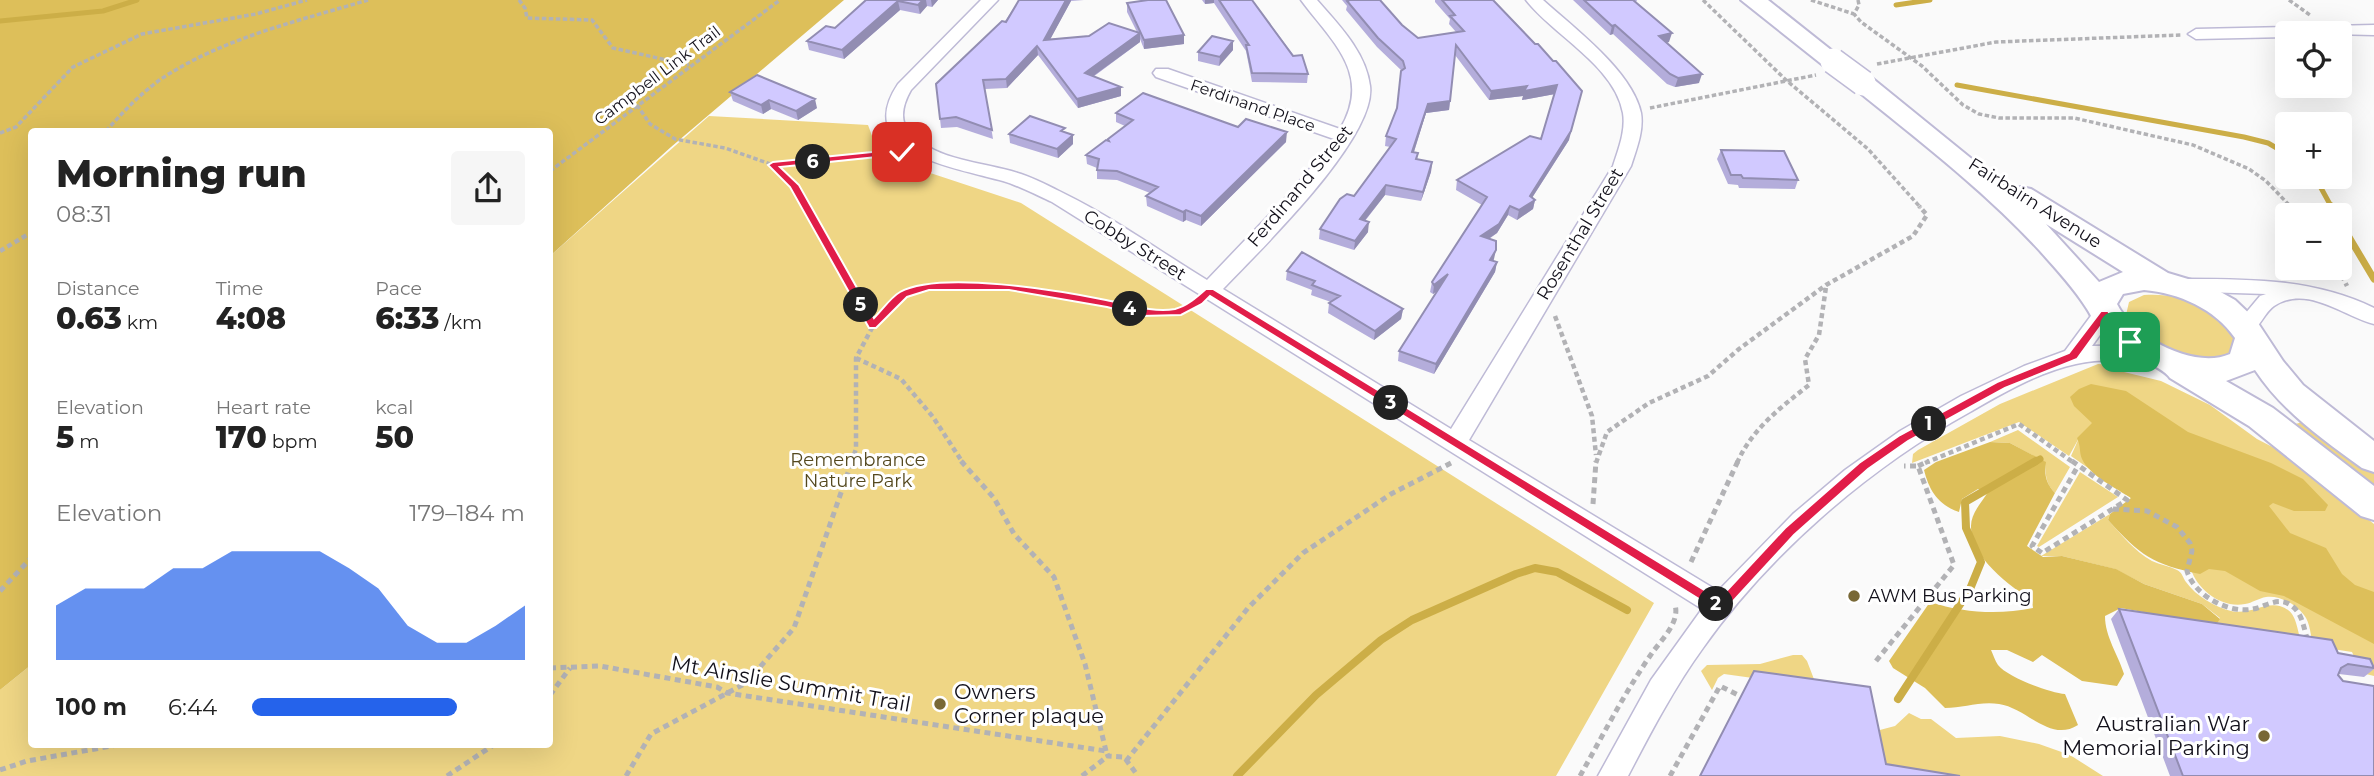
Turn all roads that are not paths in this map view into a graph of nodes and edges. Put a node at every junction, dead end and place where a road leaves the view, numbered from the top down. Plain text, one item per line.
1 (990, 0) edge
2 (1309, 0) edge
3 (1534, 0) edge
4 (1753, 0) edge
5 (2352, 30) edge
6 (2374, 30) edge
7 (2275, 32) edge
8 (2352, 32) edge
9 (2196, 34) road end
10 (2374, 48) edge
11 (1162, 73) dead end
12 (1911, 122) junction
13 (1345, 137) junction
14 (2170, 284) junction
15 (1209, 291) junction
16 (2304, 292) junction
17 (2103, 310) junction
18 (2374, 317) edge
19 (2248, 333) junction
20 (2073, 356) junction
21 (2157, 356) junction
22 (1454, 452) junction
23 (2374, 459) edge
24 (2374, 506) edge
25 (1720, 606) junction
26 (1613, 776) edge

1 - 15 street, Cobby Street
2 - 13 street, Ferdinand Street
3 - 22 street, Rosenthal Street
4 - 12 main road, Fairbairn Avenue, bridge
5 - 6 street
7 - 9 street
8 - 10 street
11 - 13 street, Ferdinand Place
12 - 14 main road, Fairbairn Avenue
12 - 17 main road, Fairbairn Avenue
13 - 15 street, Ferdinand Street
14 - 16 street
14 - 17 main road
14 - 19 main road, Fairbairn Avenue
15 - 22 street, Cobby Street
16 - 18 street
16 - 19 street
17 - 20 street
17 - 21 main road, Fairbairn Avenue
19 - 21 main road
19 - 23 main road
20 - 21 street
20 - 25 street
21 - 24 main road
22 - 25 street, Cobby Street
25 - 26 street

